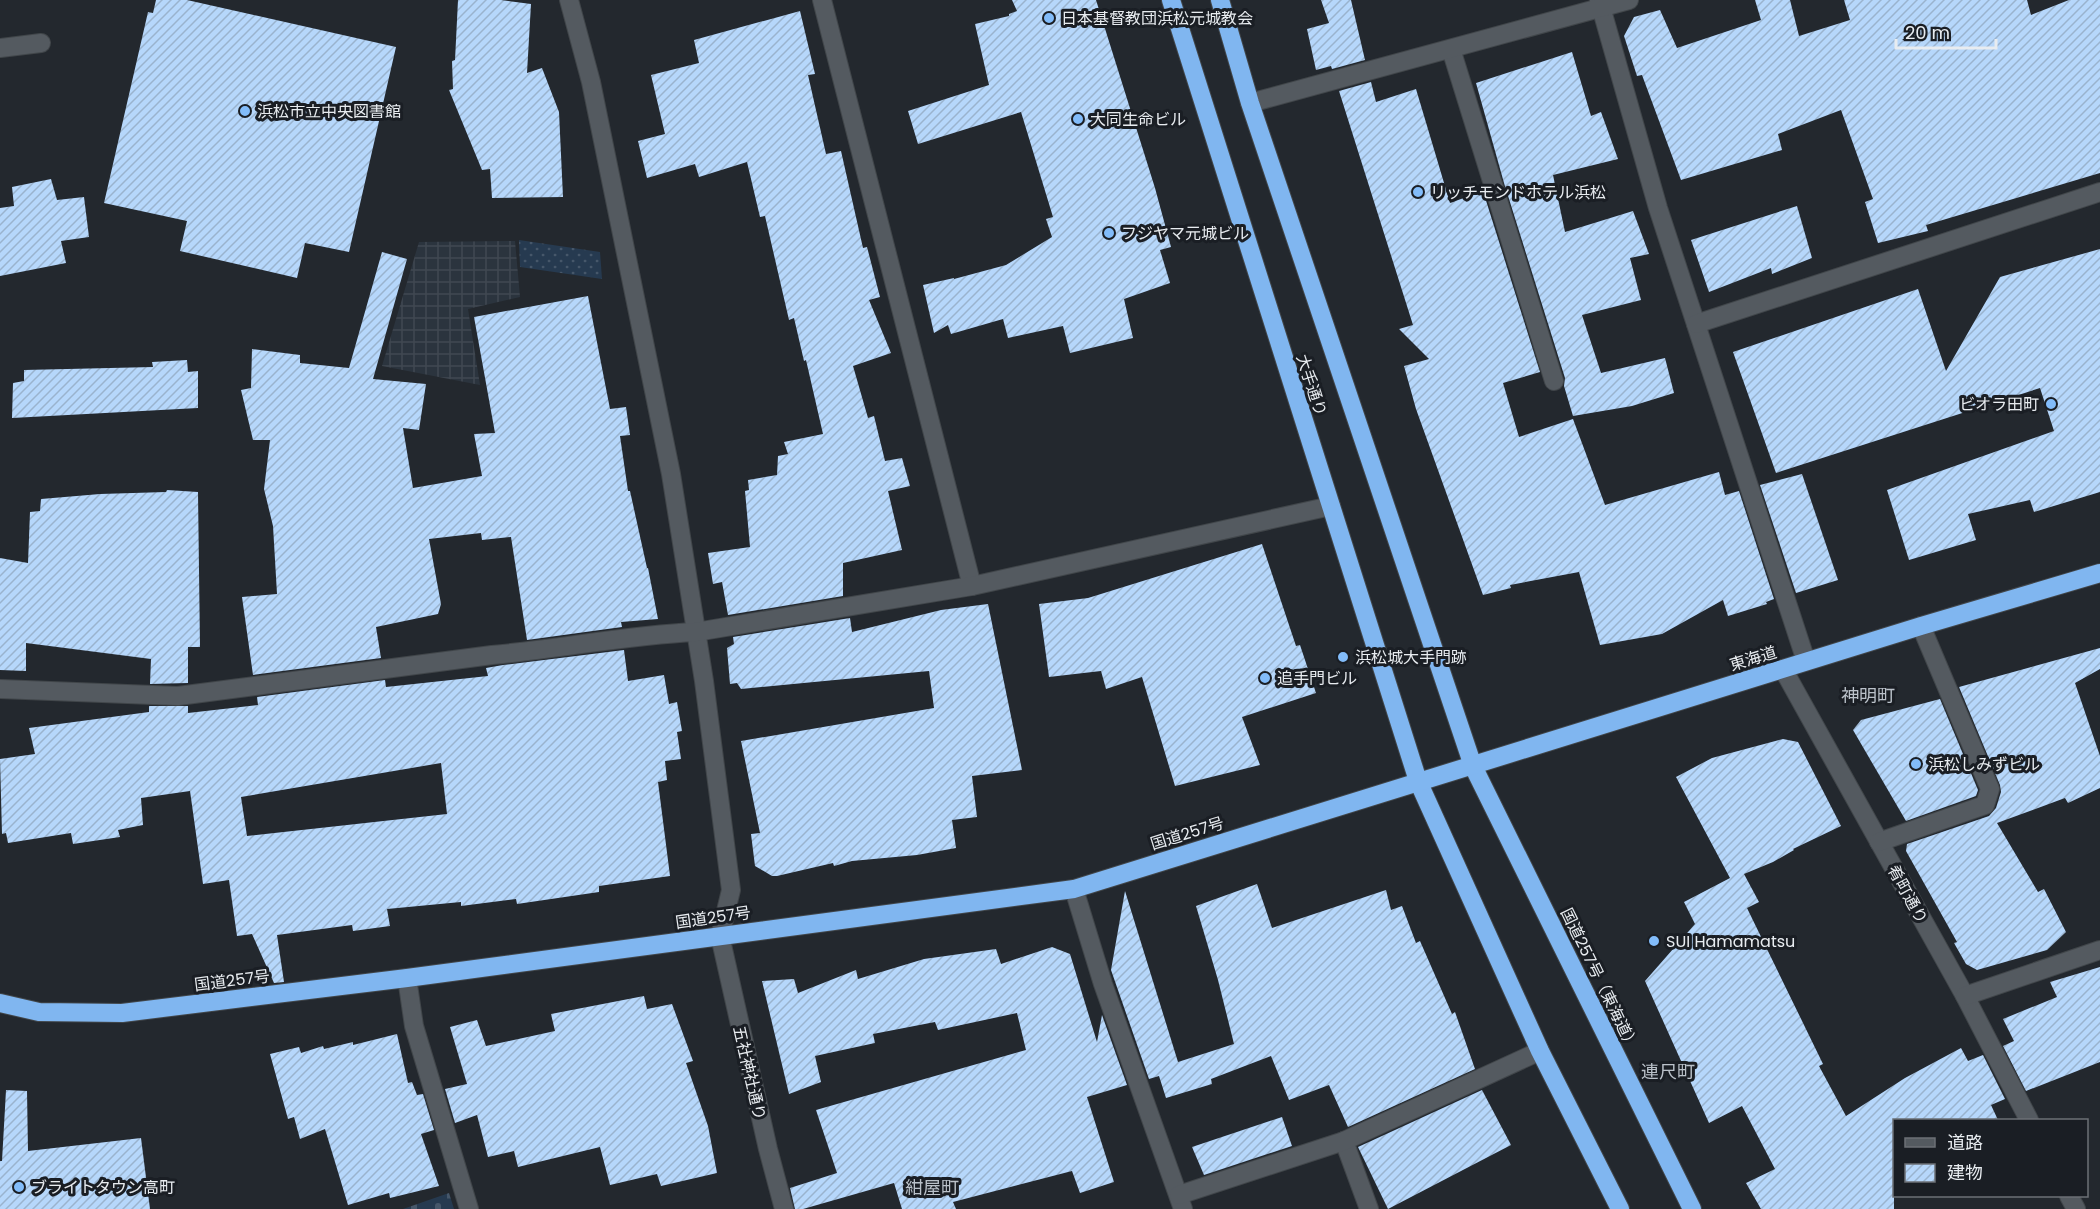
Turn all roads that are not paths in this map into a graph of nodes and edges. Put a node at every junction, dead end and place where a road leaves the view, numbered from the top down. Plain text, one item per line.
1 (569, 0) edge
2 (822, 0) edge
3 (1171, 0) edge
4 (1220, 0) edge
5 (1629, 0) edge
6 (1600, 3) edge
7 (41, 44) dead end
8 (0, 48) edge
9 (1451, 49) junction
10 (1250, 103) junction
11 (2100, 192) edge
12 (1696, 324) junction
13 (1554, 381) dead end
14 (1331, 506) junction
15 (2100, 573) edge
16 (972, 585) junction
17 (1921, 626) junction
18 (696, 632) junction
19 (1806, 662) junction
20 (1783, 669) junction
21 (0, 689) edge
22 (1473, 766) junction
23 (1418, 781) junction
24 (1879, 842) junction
25 (1074, 889) junction
26 (720, 936) junction
27 (2100, 950) edge
28 (407, 978) junction
29 (1965, 996) junction
30 (0, 1003) edge
31 (1540, 1051) junction
32 (2029, 1119) edge
33 (1344, 1141) junction
34 (1181, 1202) edge
35 (469, 1209) edge
36 (784, 1209) edge
37 (1369, 1209) edge
38 (1620, 1209) edge
39 (1692, 1209) edge

1 - 18 street
2 - 16 street
3 - 14 highway, 大手通り
4 - 10 highway, 大手通り
5 - 6 street
6 - 9 street
6 - 12 street
7 - 8 street
9 - 10 street
9 - 13 street
10 - 22 highway, 大手通り
11 - 12 street
12 - 19 street
14 - 16 street
14 - 23 highway, 大手通り
15 - 17 highway, 東海道
16 - 18 street
17 - 19 highway, 東海道
17 - 24 street
18 - 21 street
18 - 26 street
19 - 20 highway, 東海道
20 - 22 highway, 東海道
20 - 24 street, 肴町通り
22 - 23 highway, 東海道
22 - 39 highway, 国道257号（東海道）
23 - 25 highway, 国道257号
23 - 31 highway
24 - 29 street, 肴町通り
25 - 26 highway, 国道257号
25 - 34 street
26 - 28 highway, 国道257号
26 - 36 street, 五社神社通り
27 - 29 street
28 - 30 highway, 国道257号
28 - 35 street
29 - 32 street, 肴町通り
31 - 33 street
31 - 38 highway
33 - 34 street
33 - 37 street

